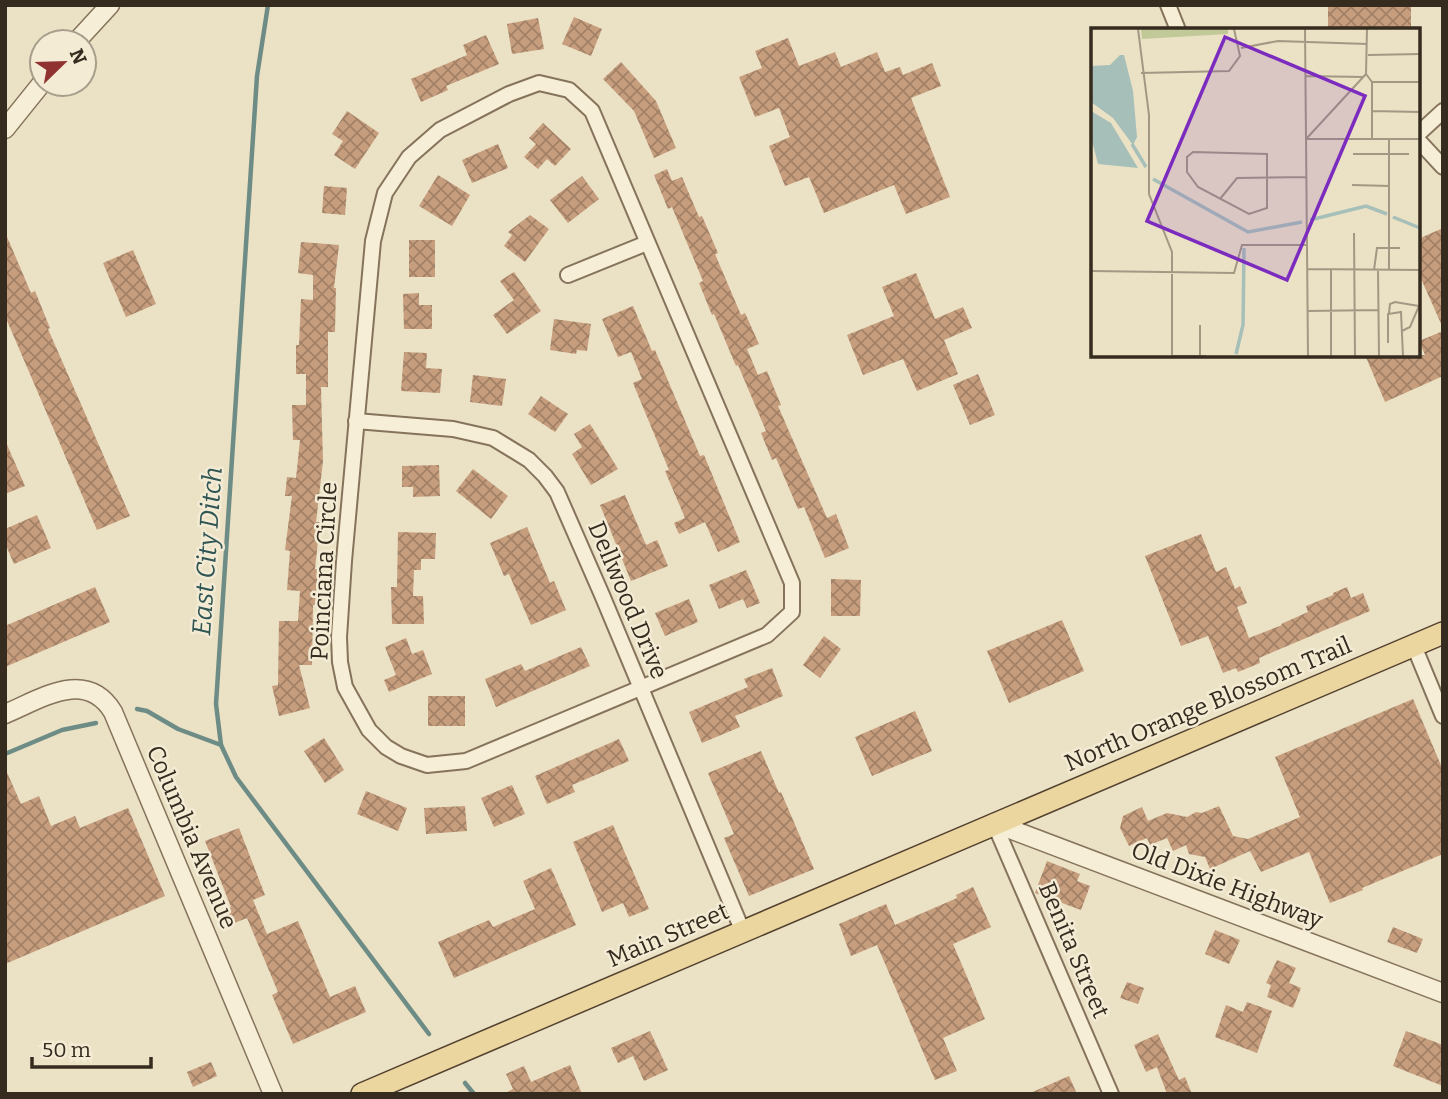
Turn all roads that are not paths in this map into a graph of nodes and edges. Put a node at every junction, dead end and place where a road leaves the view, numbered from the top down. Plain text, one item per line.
1 (110, 5) edge
2 (1168, 5) edge
3 (89, 28) edge
4 (1177, 28) edge
5 (30, 98) edge
6 (1443, 111) edge
7 (5, 129) edge
8 (1420, 132) edge
9 (1420, 142) edge
10 (1443, 167) edge
11 (647, 243) junction
12 (568, 275) dead end
13 (356, 421) junction
14 (1443, 633) edge
15 (1414, 646) junction
16 (642, 687) junction
17 (5, 714) edge
18 (1443, 716) edge
19 (994, 823) junction
20 (743, 932) junction
21 (1443, 993) edge
22 (273, 1094) edge
23 (362, 1094) edge
24 (1111, 1094) edge

1 - 3 street
2 - 4 street
5 - 7 street
6 - 8 street
9 - 10 street
11 - 12 street
11 - 13 street, Poinciana Circle
11 - 16 street, Poinciana Circle
13 - 16 street, Dellwood Drive
13 - 16 street, Poinciana Circle
14 - 15 main road, North Orange Blossom Trail
15 - 18 street
15 - 19 main road, North Orange Blossom Trail
16 - 20 street, Dellwood Drive
17 - 22 street, Columbia Avenue
19 - 20 main road, Main Street
19 - 21 street, Old Dixie Highway
19 - 24 street, Benita Street
20 - 23 main road, Main Street

